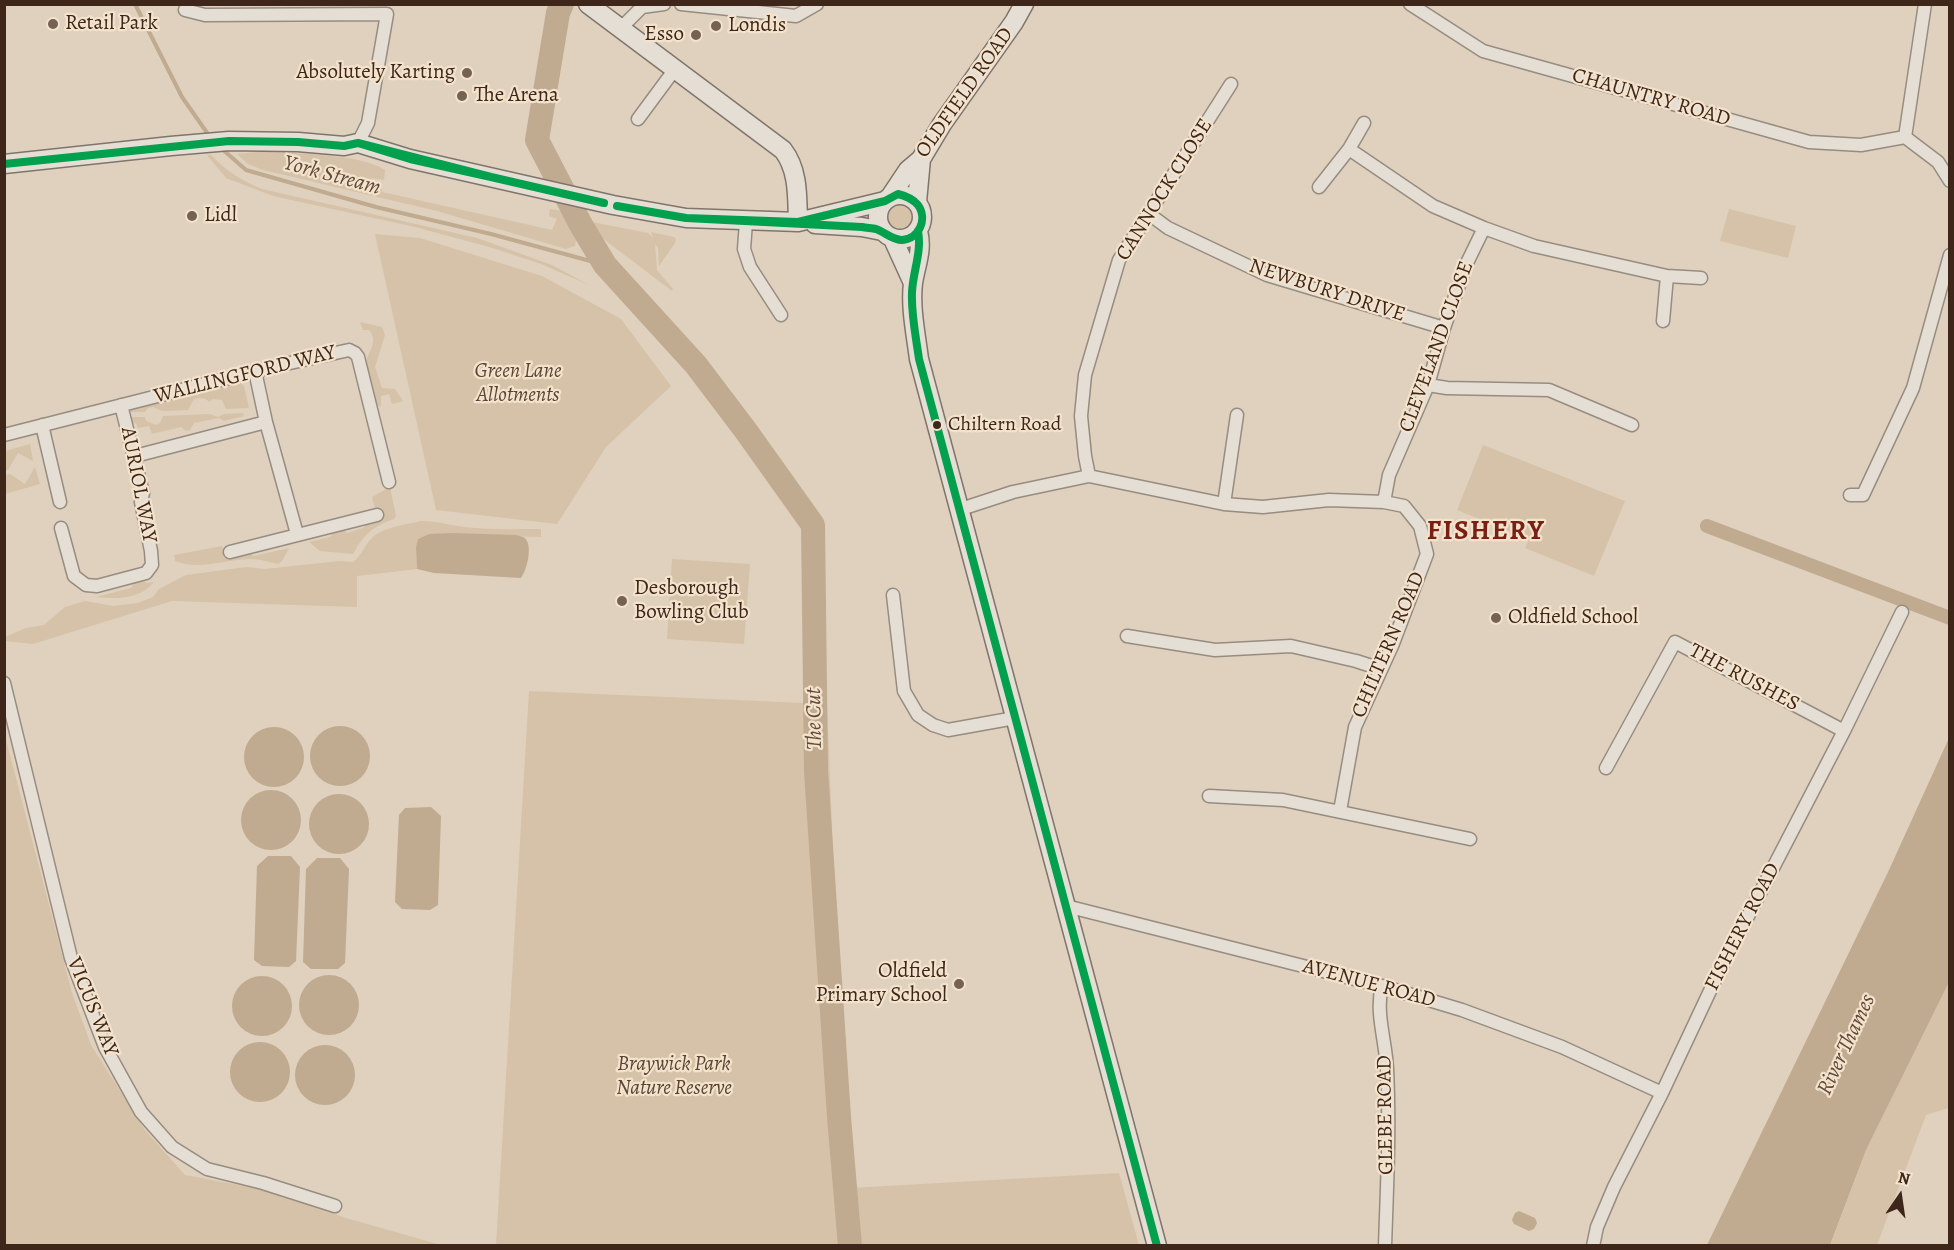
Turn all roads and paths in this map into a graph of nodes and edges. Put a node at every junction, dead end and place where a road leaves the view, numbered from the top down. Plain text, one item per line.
1 (588, 4) edge
2 (664, 4) edge
3 (681, 4) edge
4 (817, 4) edge
5 (1024, 4) edge
6 (1410, 4) edge
7 (1925, 4) edge
8 (185, 10) dead end
9 (621, 28) junction
10 (675, 69) junction
11 (1231, 84) dead end
12 (638, 119) dead end
13 (1364, 123) dead end
14 (1905, 137) junction
15 (358, 143) junction
16 (1349, 149) junction
17 (921, 159) junction
18 (4, 164) edge
19 (1950, 181) edge
20 (1319, 187) dead end
21 (887, 199) junction
22 (917, 202) junction
23 (1149, 214) junction
24 (746, 222) junction
25 (798, 222) junction
26 (1484, 228) junction
27 (918, 231) junction
28 (888, 235) junction
29 (1950, 255) edge
30 (1668, 276) junction
31 (1701, 278) dead end
32 (913, 283) junction
33 (781, 315) dead end
34 (1663, 321) dead end
35 (1444, 328) junction
36 (255, 371) junction
37 (1428, 385) junction
38 (121, 405) junction
39 (1236, 415) dead end
40 (266, 422) junction
41 (42, 425) junction
42 (1632, 425) dead end
43 (4, 435) edge
44 (135, 456) junction
45 (1089, 476) junction
46 (389, 482) dead end
47 (1850, 495) dead end
48 (60, 502) dead end
49 (1384, 502) junction
50 (1224, 504) junction
51 (958, 510) junction
52 (377, 514) dead end
53 (61, 528) dead end
54 (297, 534) junction
55 (230, 552) dead end
56 (893, 595) dead end
57 (1902, 612) dead end
58 (1127, 636) dead end
59 (1381, 669) junction
60 (4, 683) edge
61 (1016, 718) junction
62 (1844, 731) junction
63 (1606, 768) dead end
64 (1209, 796) dead end
65 (1340, 811) junction
66 (1470, 839) dead end
67 (1066, 906) junction
68 (1382, 986) junction
69 (1662, 1093) junction
70 (335, 1206) dead end
71 (1157, 1245) edge
72 (1385, 1245) edge
73 (1593, 1245) edge

1 - 9 main road
2 - 9 street
3 - 4 street
5 - 17 main road, OLDFIELD ROAD
6 - 14 street, CHAUNTRY ROAD
7 - 14 street
8 - 15 street
9 - 10 main road
10 - 12 street
10 - 25 main road
11 - 23 street, CANNOCK CLOSE
13 - 16 street
14 - 19 street
15 - 18 main road
15 - 24 main road
16 - 20 street
16 - 26 street
17 - 21 main road, OLDFIELD ROAD
17 - 22 main road
21 - 22 main road
21 - 25 main road
21 - 28 main road
22 - 27 main road
23 - 35 street, NEWBURY DRIVE
23 - 45 street, CANNOCK CLOSE
24 - 25 main road
24 - 33 street
25 - 28 main road
26 - 30 street
26 - 35 street, CLEVELAND CLOSE
27 - 28 main road
27 - 32 main road
28 - 32 main road
29 - 47 street
30 - 31 street
30 - 34 street
32 - 51 main road
35 - 37 street, CLEVELAND CLOSE
36 - 38 street, WALLINGFORD WAY
36 - 40 street
36 - 46 street, WALLINGFORD WAY
37 - 42 street
37 - 49 street, CLEVELAND CLOSE
38 - 41 street, WALLINGFORD WAY
38 - 44 street, AURIOL WAY
39 - 50 street
40 - 44 street
40 - 54 street
41 - 43 street, WALLINGFORD WAY
41 - 48 street
44 - 53 street, AURIOL WAY
45 - 50 street, CHILTERN ROAD
45 - 51 street, CHILTERN ROAD
49 - 50 street, CHILTERN ROAD
49 - 59 street, CHILTERN ROAD
51 - 61 main road
52 - 54 street
54 - 55 street
56 - 61 street
57 - 62 street, FISHERY ROAD
58 - 59 street
59 - 65 street, CHILTERN ROAD
60 - 70 street, VICUS WAY
61 - 67 main road
62 - 63 street, THE RUSHES
62 - 69 street, FISHERY ROAD
64 - 65 street
65 - 66 street
67 - 68 street, AVENUE ROAD
67 - 71 main road
68 - 69 street, AVENUE ROAD
68 - 72 street, GLEBE ROAD
69 - 73 street, FISHERY ROAD

